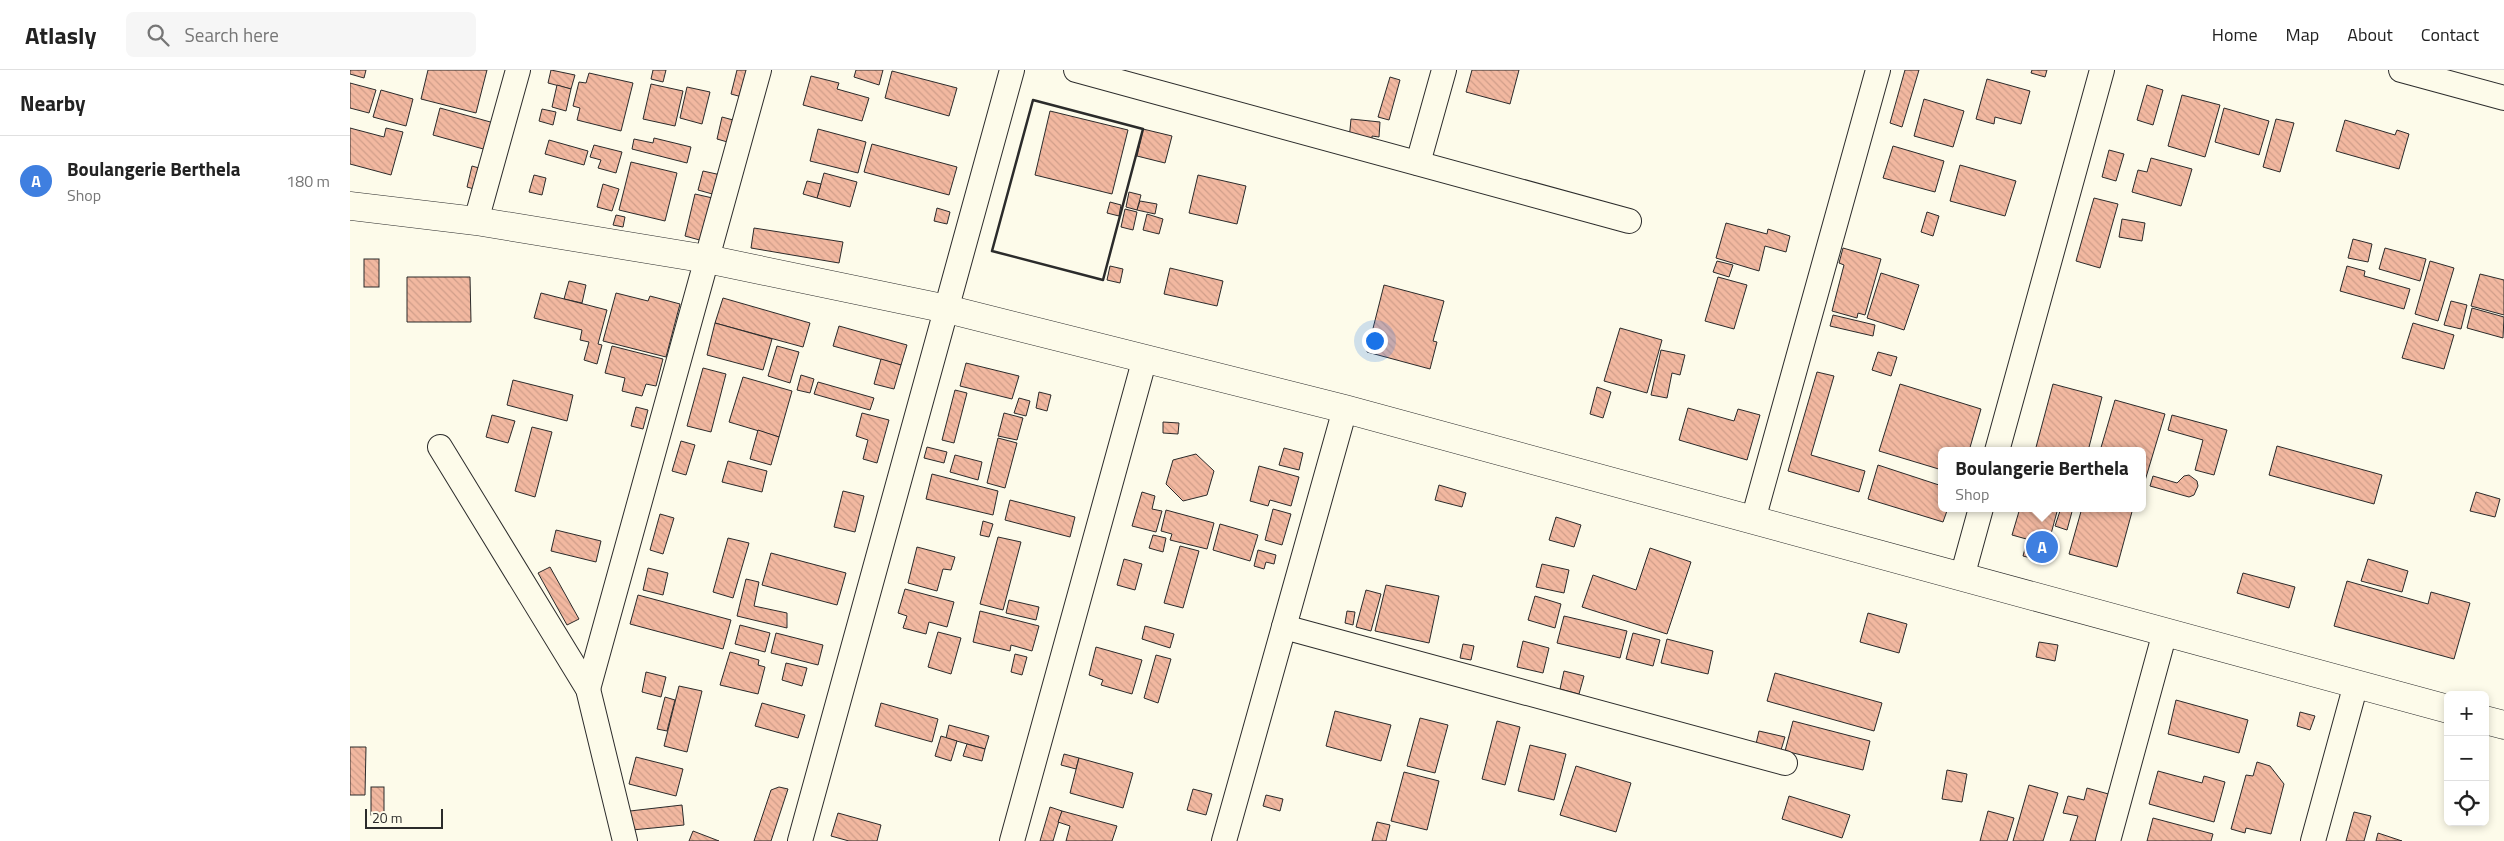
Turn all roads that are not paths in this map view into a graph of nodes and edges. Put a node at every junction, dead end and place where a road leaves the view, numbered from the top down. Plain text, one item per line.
1 (518, 70) edge
2 (759, 70) edge
3 (1012, 70) edge
4 (1076, 70) edge
5 (1444, 70) edge
6 (1878, 70) edge
7 (2102, 70) edge
8 (2400, 70) edge
9 (2504, 98) edge
10 (1418, 163) junction
11 (350, 206) edge
12 (476, 221) junction
13 (1629, 221) dead end
14 (707, 260) junction
15 (946, 309) junction
16 (1145, 358) junction
17 (1345, 409) junction
18 (440, 447) dead end
19 (1997, 447) edge
20 (1980, 512) edge
21 (1753, 520) junction
22 (1962, 577) junction
23 (1284, 627) junction
24 (2165, 632) junction
25 (2356, 684) junction
26 (588, 689) junction
27 (2444, 708) edge
28 (2489, 721) edge
29 (2504, 725) edge
30 (1785, 763) dead end
31 (625, 841) edge
32 (800, 841) edge
33 (1012, 841) edge
34 (1224, 841) edge
35 (2108, 841) edge
36 (2313, 841) edge

1 - 12 street
2 - 14 street
3 - 15 street
4 - 10 street
5 - 10 street
6 - 21 street
7 - 19 street
8 - 9 street
10 - 13 street
11 - 12 main road
12 - 14 main road
14 - 15 main road
14 - 26 street
15 - 16 main road
15 - 32 street
16 - 17 main road
16 - 33 street
17 - 21 main road
17 - 23 street
18 - 26 street
20 - 22 street
21 - 22 main road
22 - 24 main road
23 - 30 street
23 - 34 street
24 - 25 main road
24 - 35 street
25 - 27 main road
25 - 36 street
26 - 31 street
28 - 29 main road

